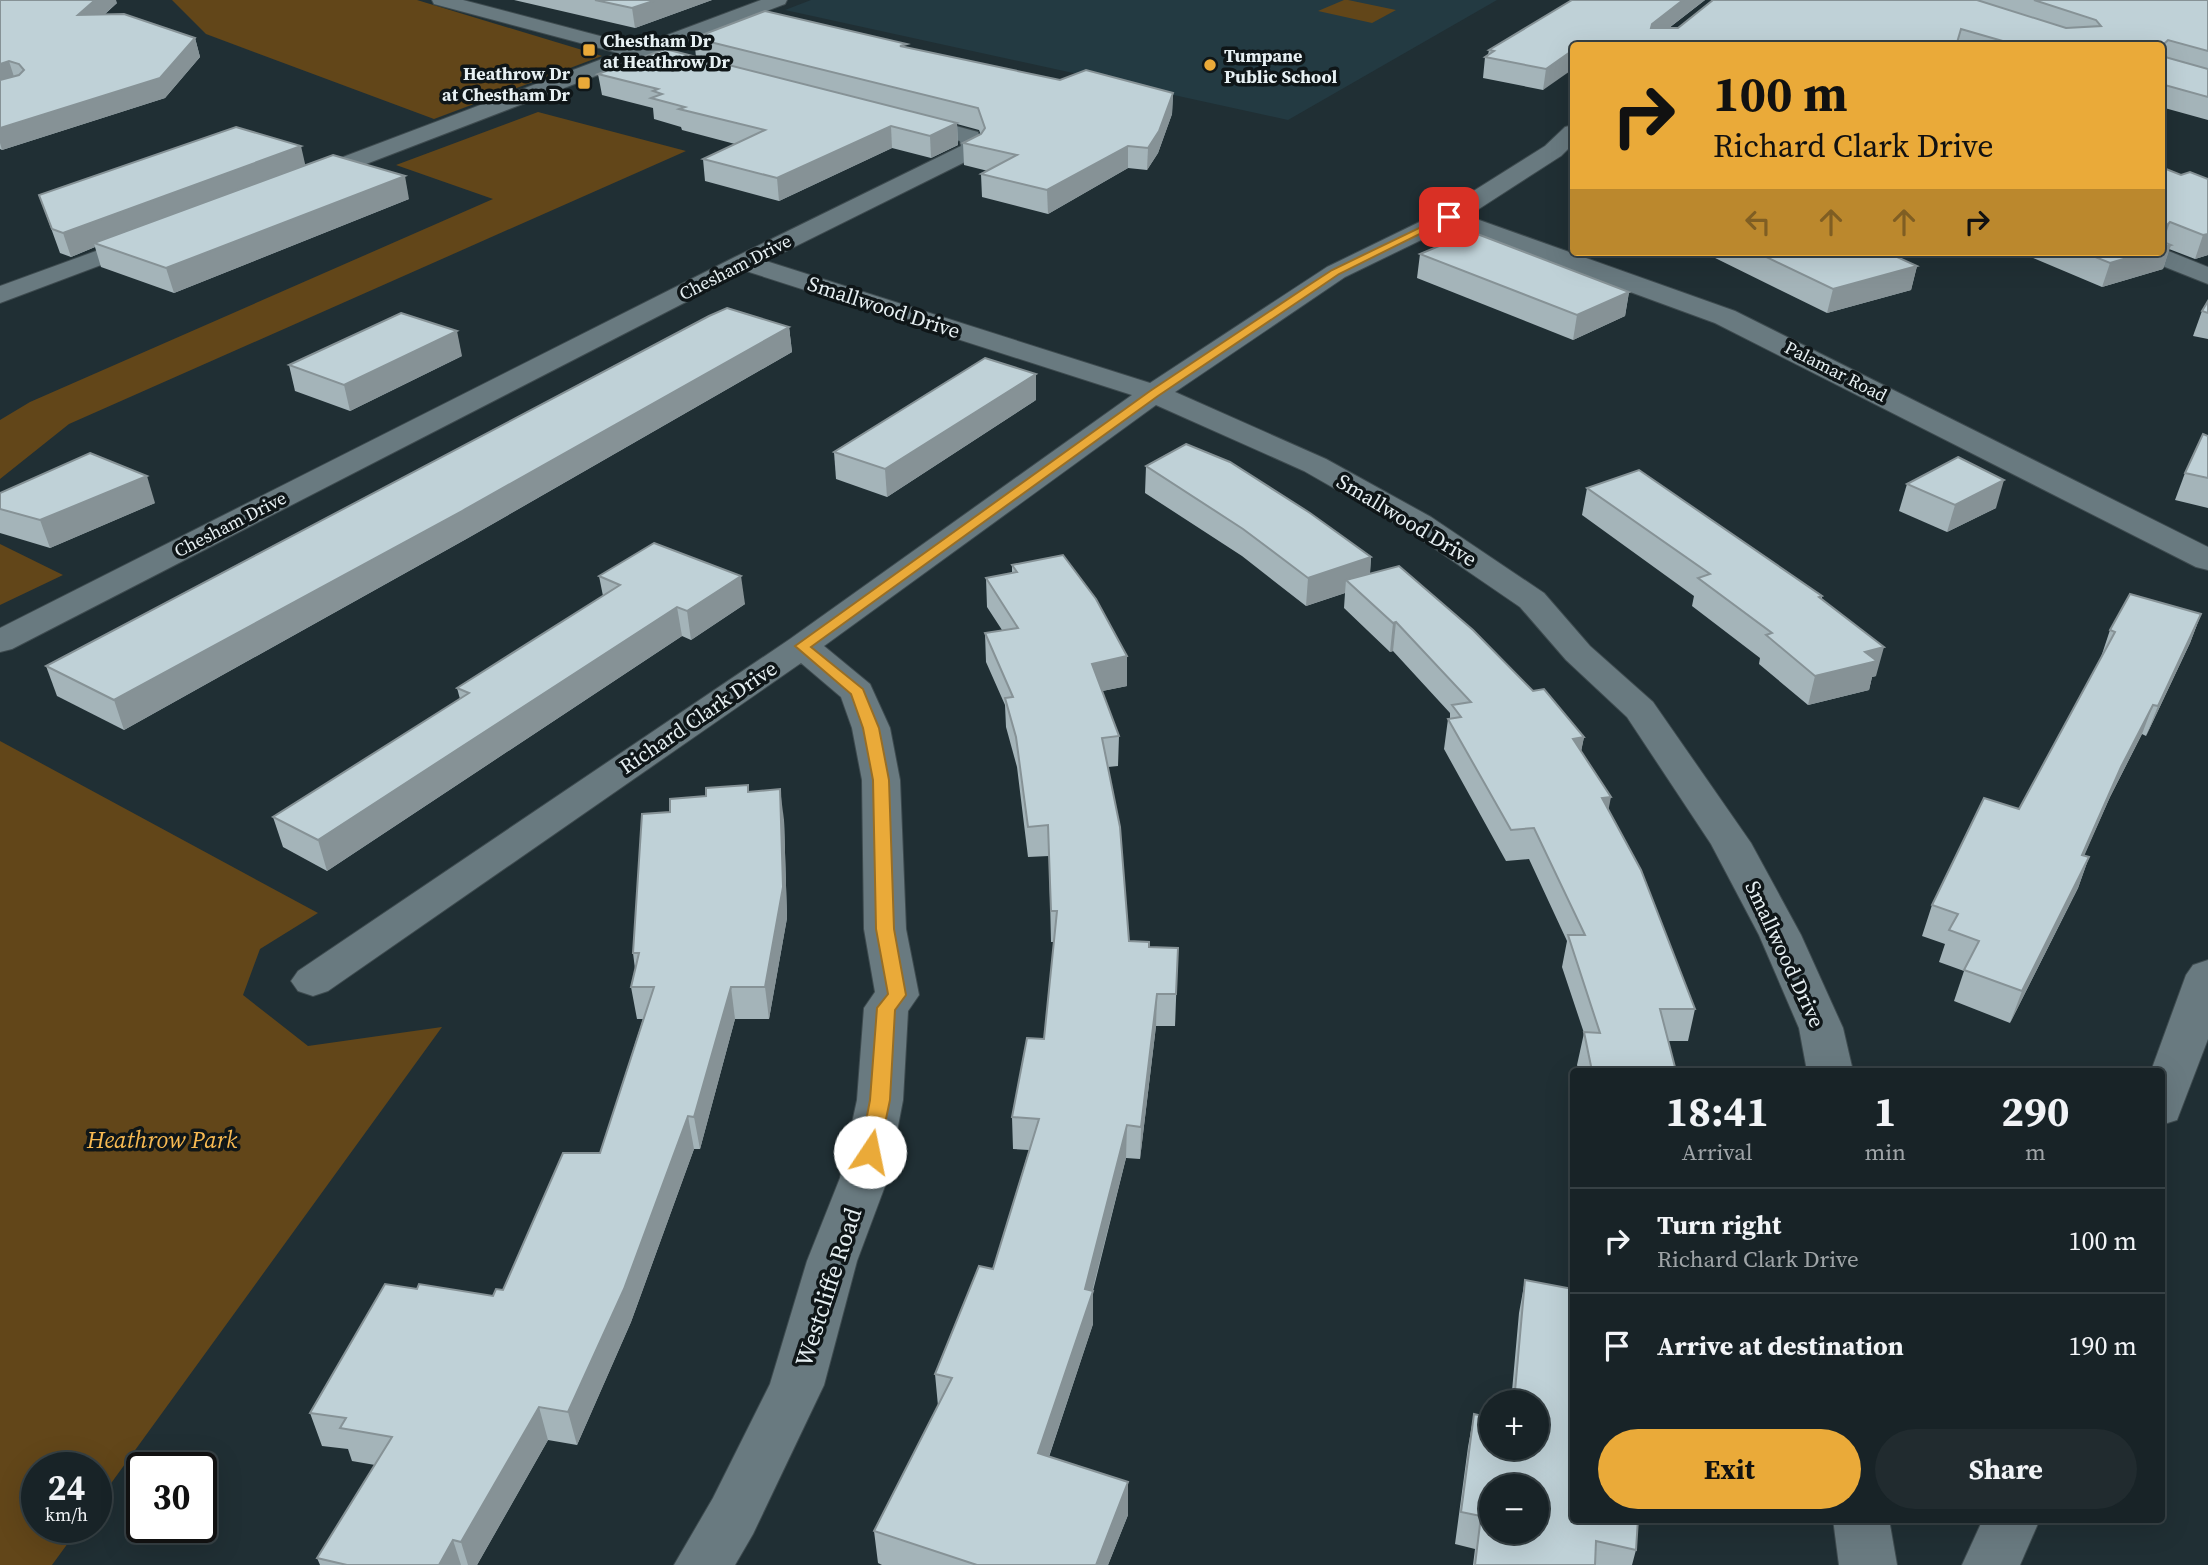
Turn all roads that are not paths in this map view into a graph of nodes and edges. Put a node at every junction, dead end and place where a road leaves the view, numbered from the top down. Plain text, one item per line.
1 (441, 0) edge
2 (778, 0) edge
3 (636, 53) junction
4 (715, 73) edge
5 (886, 115) edge
6 (1570, 135) edge
7 (278, 190) edge
8 (1449, 217) junction
9 (164, 233) edge
10 (2159, 256) edge
11 (744, 262) junction
12 (2208, 276) edge
13 (0, 295) edge
14 (1154, 393) junction
15 (2208, 560) edge
16 (0, 642) edge
17 (802, 646) junction
18 (2208, 975) edge
19 (313, 981) dead end
20 (1829, 1068) edge
21 (2165, 1097) edge
22 (1862, 1523) edge
23 (2009, 1523) edge
24 (704, 1565) edge
25 (1868, 1565) edge
26 (1991, 1565) edge

1 - 3 street
2 - 3 street
3 - 4 street
3 - 7 street
5 - 11 street, Chesham Drive
6 - 8 street, Richard Clark Drive
8 - 14 street, Richard Clark Drive
8 - 15 street, Palamar Road
9 - 13 street
10 - 12 street
11 - 14 street, Smallwood Drive
11 - 16 street, Chesham Drive
14 - 17 street, Richard Clark Drive
14 - 20 street, Smallwood Drive
17 - 19 street, Richard Clark Drive
17 - 24 street, Westcliffe Road
18 - 21 street
22 - 25 street
23 - 26 street

